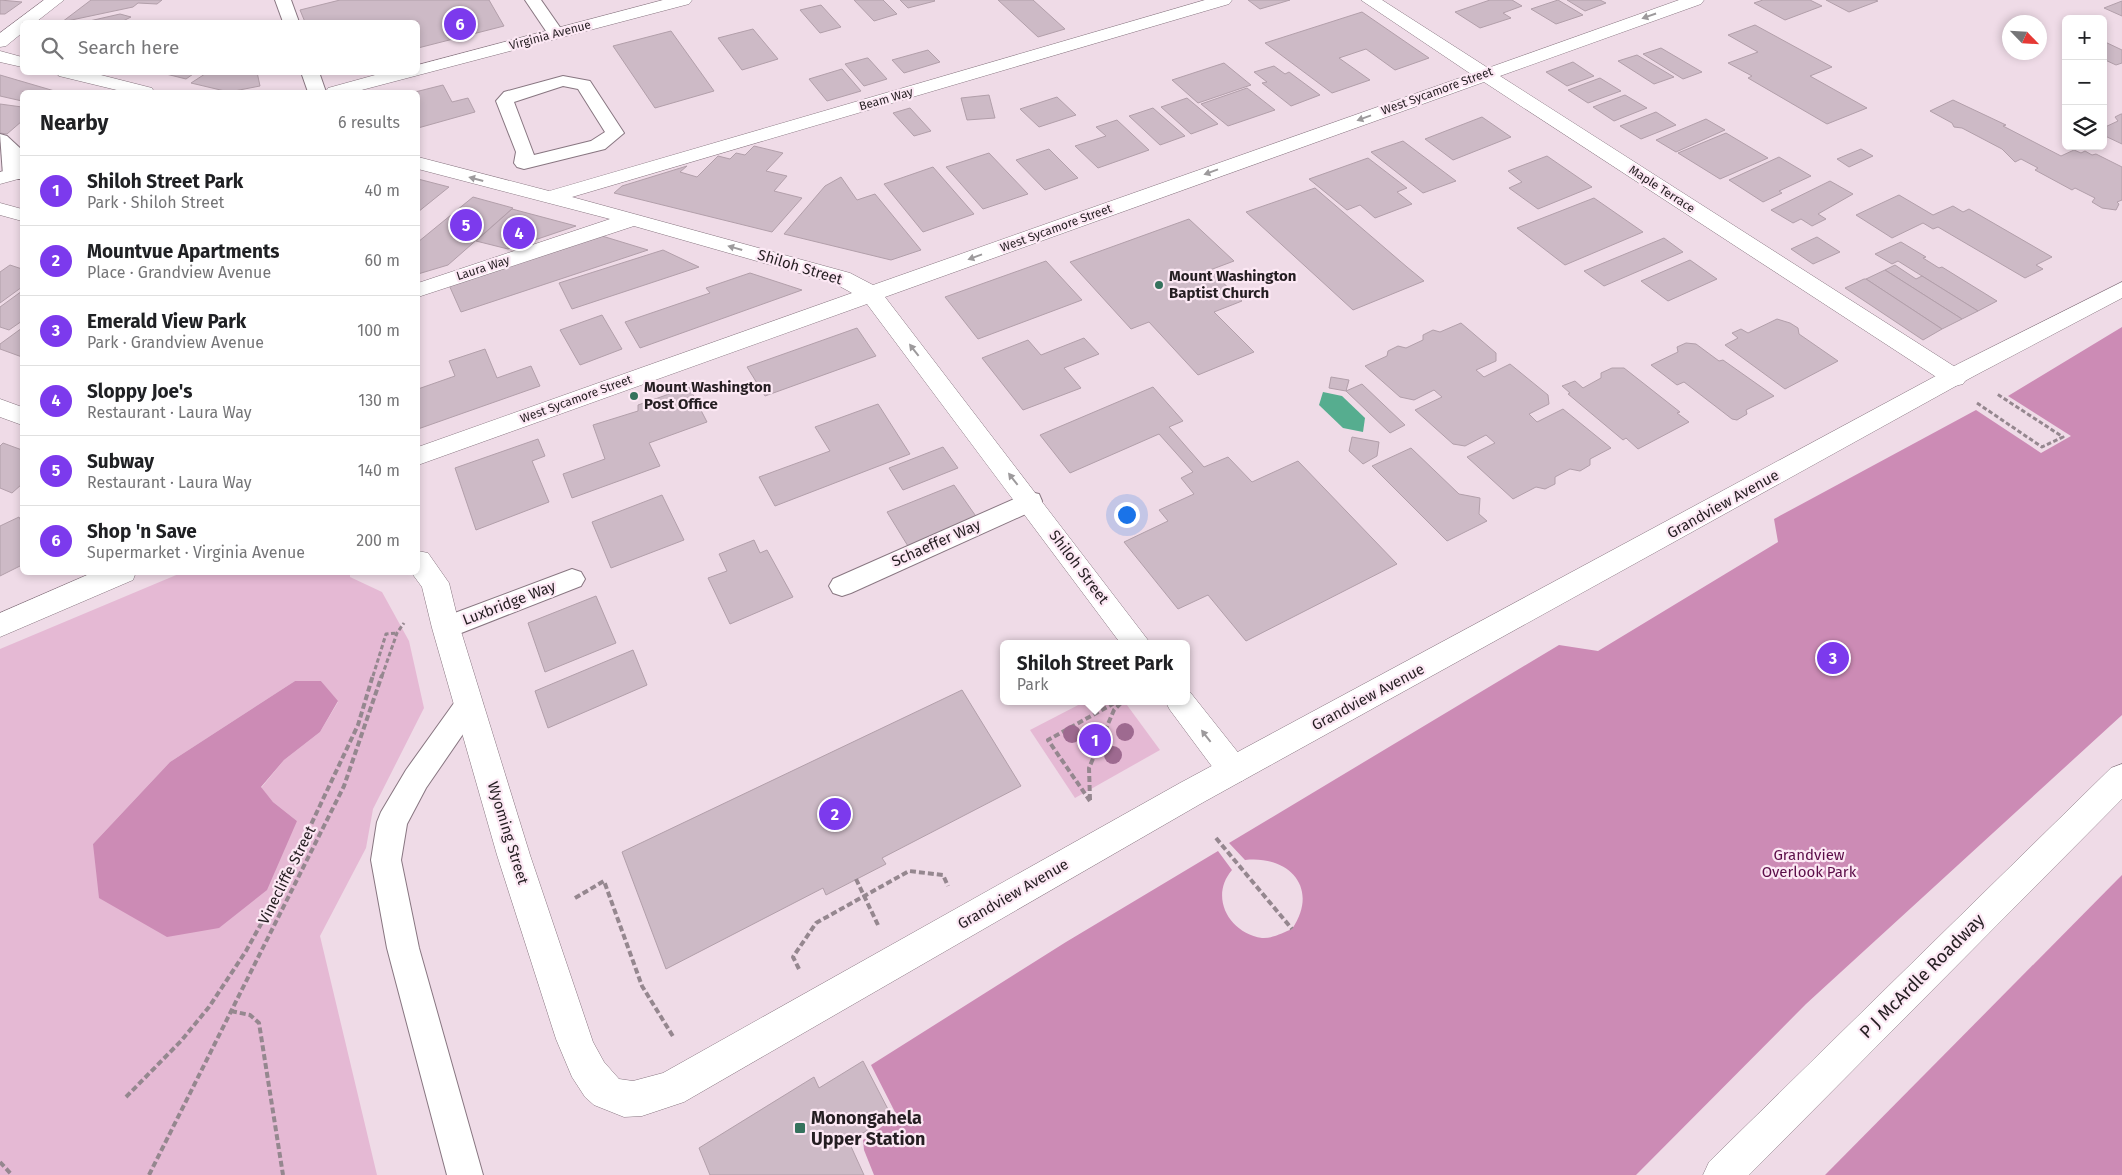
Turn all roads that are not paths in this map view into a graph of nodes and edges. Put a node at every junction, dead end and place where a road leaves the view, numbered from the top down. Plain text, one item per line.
1 (55, 0) edge
2 (283, 0) edge
3 (533, 0) edge
4 (683, 0) edge
5 (1223, 0) edge
6 (1370, 0) edge
7 (1695, 0) edge
8 (29, 20) edge
9 (290, 20) edge
10 (20, 27) edge
11 (556, 33) junction
12 (0, 42) edge
13 (0, 56) edge
14 (20, 61) edge
15 (420, 69) edge
16 (1484, 74) junction
17 (77, 75) edge
18 (311, 75) edge
19 (399, 75) edge
20 (137, 90) edge
21 (316, 90) edge
22 (342, 90) edge
23 (4, 147) edge
24 (524, 163) junction
25 (420, 164) edge
26 (12, 175) edge
27 (513, 188) junction
28 (549, 198) junction
29 (0, 209) edge
30 (20, 214) edge
31 (633, 219) junction
32 (420, 289) edge
33 (2122, 289) edge
34 (870, 294) junction
35 (1964, 389) junction
36 (0, 408) edge
37 (20, 415) edge
38 (420, 455) edge
39 (1030, 501) junction
40 (420, 564) edge
41 (116, 575) edge
42 (572, 579) dead end
43 (842, 586) dead end
44 (0, 626) edge
45 (446, 628) junction
46 (1134, 640) edge
47 (469, 705) junction
48 (1183, 705) edge
49 (1233, 770) junction
50 (2122, 778) edge
51 (614, 1097) joint
52 (465, 1175) edge
53 (1722, 1175) edge

1 - 8 street
2 - 9 lane
3 - 11 lane
4 - 11 street, Virginia Avenue
5 - 28 street, Beam Way
6 - 16 street, Maple Terrace
7 -> 16 street, West Sycamore Street
10 - 12 street
11 - 15 street, Virginia Avenue
13 - 14 street
16 -> 34 street, West Sycamore Street
16 - 35 street, Maple Terrace
17 - 20 street
18 - 21 lane
19 - 22 street
23 - 26 lane
24 - 24 lane
24 - 27 lane
27 -> 25 street, Shiloh Street
27 - 28 street, Shiloh Street
28 - 31 street, Shiloh Street
29 - 30 street
31 - 32 street, Laura Way
34 -> 31 street, Shiloh Street
33 - 35 street, Grandview Avenue
34 - 38 street, West Sycamore Street
39 -> 34 street, Shiloh Street
35 - 49 street, Grandview Avenue
36 - 37 street
39 - 43 lane, Schaeffer Way
39 - 46 street, Shiloh Street
40 - 45 street, Wyoming Street
41 - 44 street
42 - 45 lane, Luxbridge Way
45 - 47 street, Wyoming Street
47 - 51 street, Wyoming Street
47 - 52 lane
49 -> 48 street
49 - 51 street, Grandview Avenue
50 - 53 street, P J McArdle Roadway

